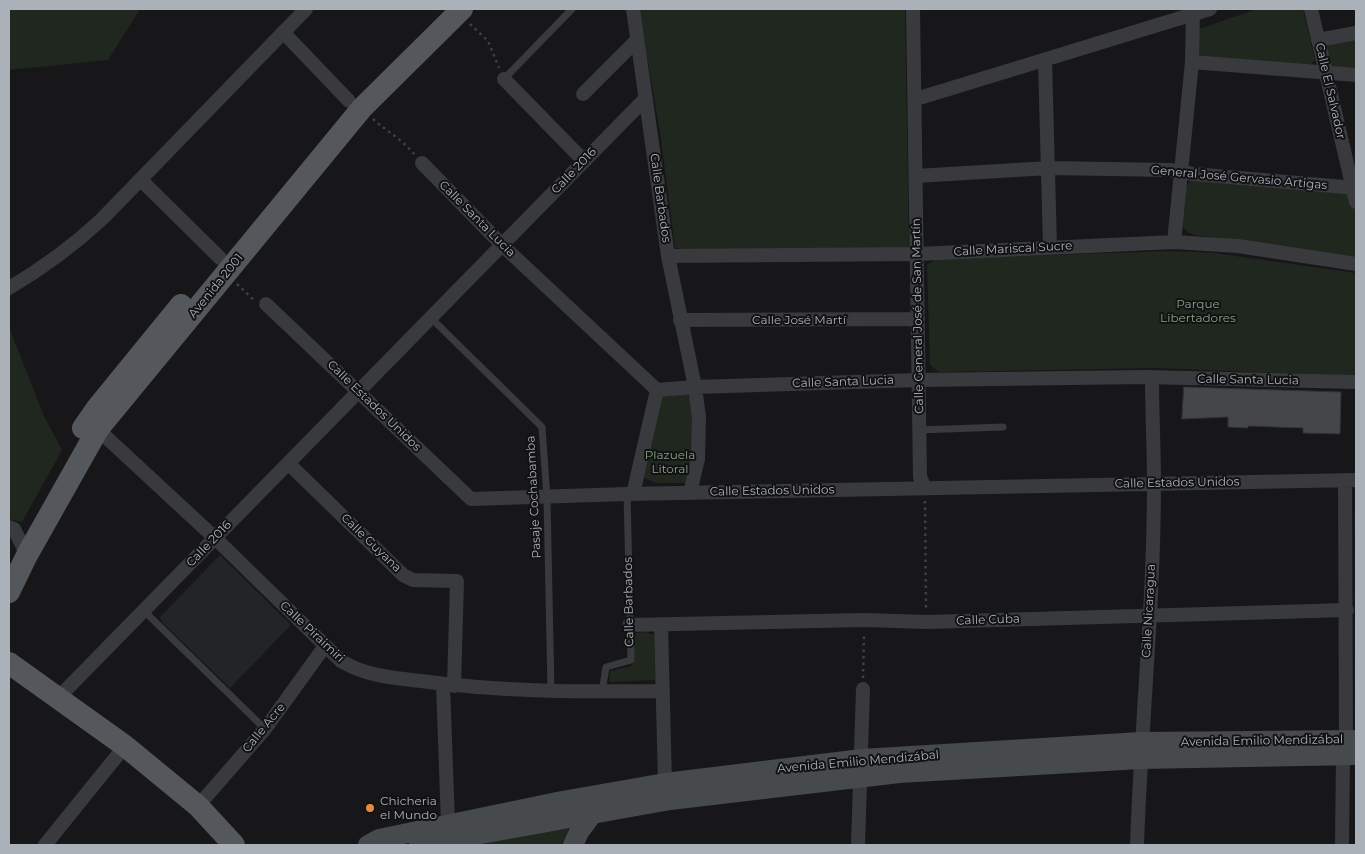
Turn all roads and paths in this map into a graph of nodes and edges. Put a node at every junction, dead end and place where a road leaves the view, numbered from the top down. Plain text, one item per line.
1 (306, 9) edge
2 (572, 9) edge
3 (632, 9) edge
4 (913, 9) edge
5 (1210, 9) edge
6 (1311, 9) edge
7 (453, 10) edge
8 (1193, 11) edge
9 (283, 32) junction
10 (1356, 33) edge
11 (637, 40) junction
12 (1318, 40) junction
13 (1045, 60) junction
14 (1192, 62) junction
15 (1324, 72) junction
16 (1356, 74) edge
17 (504, 78) junction
18 (584, 94) dead end
19 (646, 98) junction
20 (916, 99) junction
21 (355, 104) junction
22 (584, 161) junction
23 (422, 163) joint
24 (1048, 168) junction
25 (1182, 171) junction
26 (916, 176) junction
27 (140, 180) junction
28 (1354, 188) edge
29 (1356, 202) edge
30 (1174, 242) junction
31 (502, 245) junction
32 (1050, 247) junction
33 (918, 254) junction
34 (668, 256) junction
35 (1356, 264) edge
36 (223, 266) junction
37 (9, 288) edge
38 (266, 304) joint
39 (431, 318) junction
40 (680, 320) junction
41 (918, 320) junction
42 (1152, 377) junction
43 (919, 380) junction
44 (1356, 382) edge
45 (695, 386) junction
46 (657, 390) junction
47 (359, 391) junction
48 (93, 425) junction
49 (1003, 427) dead end
50 (919, 430) junction
51 (288, 463) junction
52 (1350, 480) edge
53 (1154, 484) junction
54 (925, 488) junction
55 (690, 493) junction
56 (630, 494) junction
57 (547, 498) junction
58 (215, 538) junction
59 (16, 546) edge
60 (9, 592) edge
61 (1347, 610) junction
62 (144, 611) junction
63 (1150, 614) junction
64 (864, 620) junction
65 (926, 622) junction
66 (629, 625) junction
67 (661, 625) junction
68 (326, 646) junction
69 (9, 663) edge
70 (448, 685) junction
71 (863, 689) joint
72 (551, 691) junction
73 (663, 691) junction
74 (602, 692) junction
75 (59, 698) junction
76 (265, 729) junction
77 (125, 746) junction
78 (1351, 748) edge
79 (1140, 750) junction
80 (861, 768) junction
81 (667, 792) junction
82 (591, 805) junction
83 (198, 806) junction
84 (448, 824) junction
85 (45, 845) edge
86 (234, 845) edge
87 (368, 845) edge
88 (419, 845) edge
89 (573, 845) edge
90 (858, 845) edge
91 (1137, 845) edge
92 (1342, 845) edge

1 - 9 street
2 - 17 lane
3 - 11 street, Calle Barbados
4 - 20 street, Calle General José de San Martín
5 - 8 street
6 - 12 street, Calle El Salvador
7 - 17 path
7 - 21 main road, Avenida 2001
8 - 13 street
8 - 14 street
9 - 21 street
9 - 27 street
10 - 12 street
11 - 18 street
11 - 19 street, Calle Barbados
12 - 15 street, Calle El Salvador
13 - 20 street
13 - 24 street
14 - 15 street
14 - 25 street
15 - 16 street
15 - 28 street, Calle El Salvador
17 - 22 street
19 - 22 street, Calle 2016
19 - 34 street, Calle Barbados
20 - 26 street, Calle General José de San Martín
21 - 23 path
21 - 36 main road, Avenida 2001
22 - 31 street, Calle 2016
23 - 31 street, Calle Santa Lucia
24 - 25 street, General José Gervasio Artigas
24 - 26 street, General José Gervasio Artigas
24 - 32 street
25 - 28 street, General José Gervasio Artigas
25 - 30 street
26 - 33 street, Calle General José de San Martín
27 - 36 street
27 - 37 street
28 - 29 street, Calle El Salvador
30 - 32 street, Calle Mariscal Sucre
30 - 35 street, Calle Mariscal Sucre
31 - 39 street, Calle 2016
31 - 46 street, Calle Santa Lucia
31 - 47 street, Calle 2016
32 - 33 street, Calle Mariscal Sucre
33 - 34 street, Calle Mariscal Sucre
33 - 41 street, Calle General José de San Martín
34 - 40 street, Calle Barbados
36 - 38 path
36 - 48 main road, Avenida 2001
38 - 47 street, Calle Estados Unidos
39 - 47 street, Calle 2016
39 - 57 lane, Pasaje Cochabamba
40 - 41 street, Calle José Martí
40 - 45 street, Calle Barbados
41 - 43 street, Calle General José de San Martín
42 - 43 street, Calle Santa Lucia
42 - 44 street, Calle Santa Lucia
42 - 53 street, Calle Nicaragua
43 - 45 street, Calle Santa Lucia
43 - 50 street, Calle General José de San Martín
45 - 46 street, Calle Santa Lucia
45 - 55 street, Calle Barbados
46 - 56 street
47 - 51 street, Calle 2016
47 - 57 street, Calle Estados Unidos
48 - 58 street, Calle Piraimiri
48 - 59 main road, Avenida 2001
49 - 50 lane
50 - 54 street, Calle General José de San Martín
51 - 58 street, Calle 2016
51 - 70 street, Calle Guyana
52 - 53 street, Calle Estados Unidos
52 - 61 street
53 - 54 street, Calle Estados Unidos
53 - 63 street, Calle Nicaragua
54 - 55 street, Calle Estados Unidos
54 - 65 path
55 - 56 street, Calle Estados Unidos
56 - 57 street, Calle Estados Unidos
56 - 66 lane, Calle Barbados
57 - 72 lane, Pasaje Cochabamba
58 - 62 street, Calle 2016
58 - 68 street, Calle Piraimiri
59 - 60 main road, Avenida 2001
61 - 63 street, Calle Cuba
61 - 78 street
62 - 75 street, Calle 2016
62 - 76 lane
63 - 65 street, Calle Cuba
63 - 79 street, Calle Nicaragua
64 - 65 street, Calle Cuba
64 - 67 street, Calle Cuba
64 - 71 path
66 - 67 street, Calle Cuba
66 - 74 lane, Calle Barbados
67 - 73 street
68 - 70 street, Calle Piraimiri
68 - 76 street, Calle Acre
69 - 75 main road
70 - 72 street, Calle Piraimiri
70 - 84 street, Calle Guyana
71 - 80 street
72 - 74 street, Calle Piraimiri
73 - 74 street, Calle Piraimiri
73 - 81 street
75 - 77 main road
76 - 83 street, Calle Acre
77 - 83 main road
77 - 85 street
78 - 79 main road, Avenida Emilio Mendizábal
78 - 92 street
79 - 80 main road, Avenida Emilio Mendizábal
79 - 91 street, Calle Nicaragua
80 - 81 main road, Avenida Emilio Mendizábal
80 - 90 street
81 - 82 main road, Avenida Emilio Mendizábal
82 - 84 main road, Avenida Emilio Mendizábal
82 - 88 main road, Avenida Emilio Mendizábal
82 - 89 main road
83 - 86 main road
84 - 87 main road, Avenida Emilio Mendizábal

